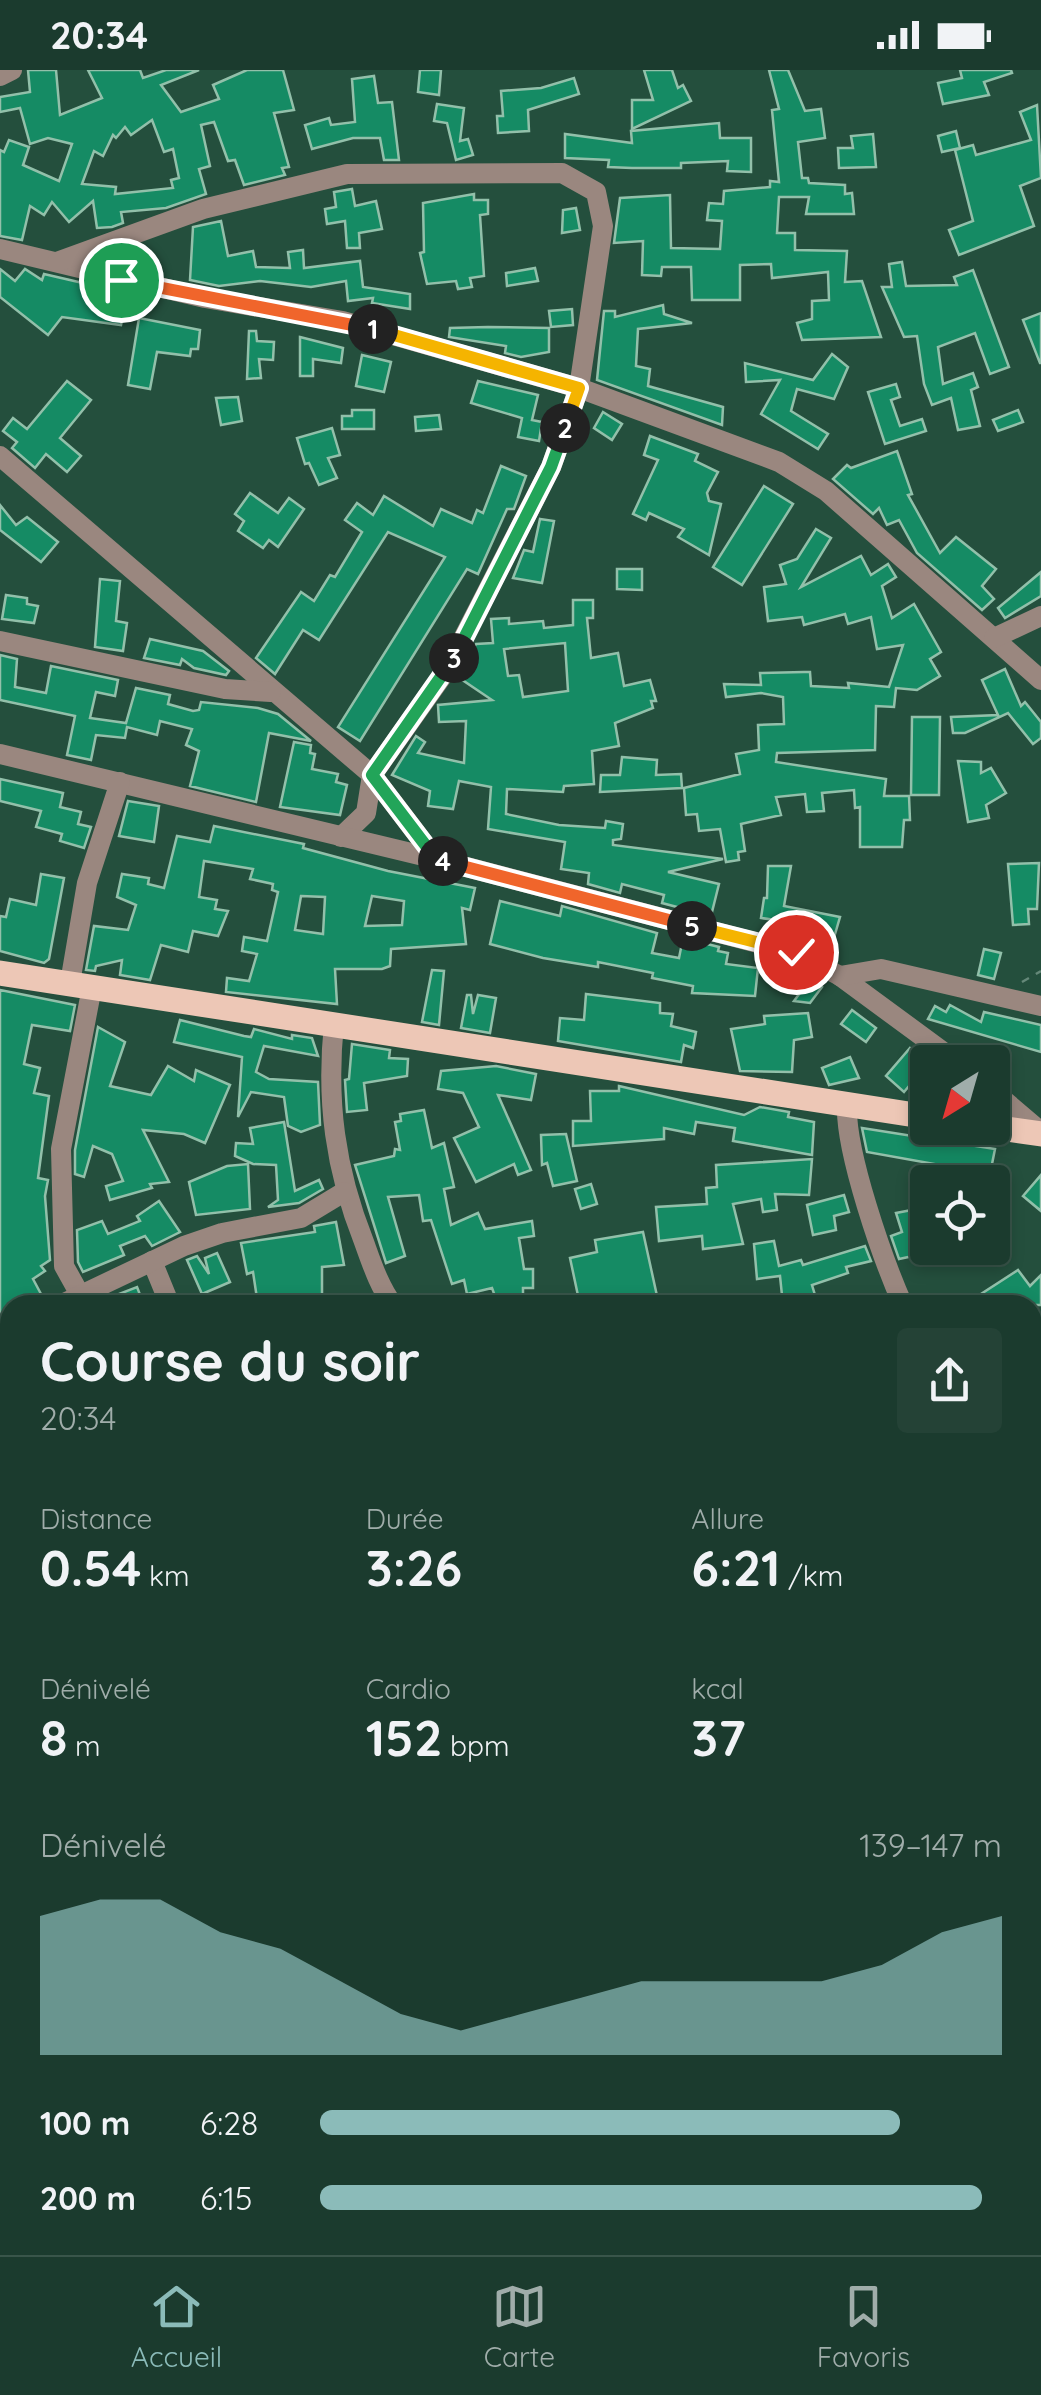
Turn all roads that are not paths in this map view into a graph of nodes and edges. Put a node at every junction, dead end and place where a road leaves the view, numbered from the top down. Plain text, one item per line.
1 (12, 70) edge
2 (0, 76) edge
3 (0, 250) edge
4 (57, 262) junction
5 (579, 388) junction
6 (0, 456) edge
7 (1041, 616) edge
8 (994, 638) junction
9 (0, 641) edge
10 (1041, 680) edge
11 (271, 692) junction
12 (0, 754) edge
13 (372, 775) junction
14 (120, 782) junction
15 (341, 838) junction
16 (436, 859) junction
17 (0, 973) edge
18 (840, 976) junction
19 (81, 985) junction
20 (1041, 1006) edge
21 (334, 1023) junction
22 (935, 1045) edge
23 (848, 1104) junction
24 (1010, 1106) edge
25 (910, 1114) edge
26 (1010, 1129) edge
27 (1041, 1133) edge
28 (344, 1192) junction
29 (152, 1262) junction
30 (69, 1295) edge
31 (79, 1295) edge
32 (166, 1295) edge
33 (386, 1295) edge
34 (900, 1295) edge

1 - 2 street
3 - 4 street
4 - 5 street
4 - 5 street
5 - 8 street
5 - 13 street
6 - 11 street
7 - 8 street
8 - 10 street
9 - 11 street
11 - 13 street
12 - 14 street
13 - 15 street
13 - 16 street
14 - 15 street
14 - 19 street
15 - 16 street
16 - 18 street
17 - 19 main road
18 - 20 street
18 - 22 street
19 - 21 main road
19 - 30 street
21 - 23 main road
21 - 28 street
23 - 25 main road
23 - 34 street
24 - 27 street
26 - 27 main road
28 - 29 street
28 - 33 street
29 - 31 street
29 - 32 street

